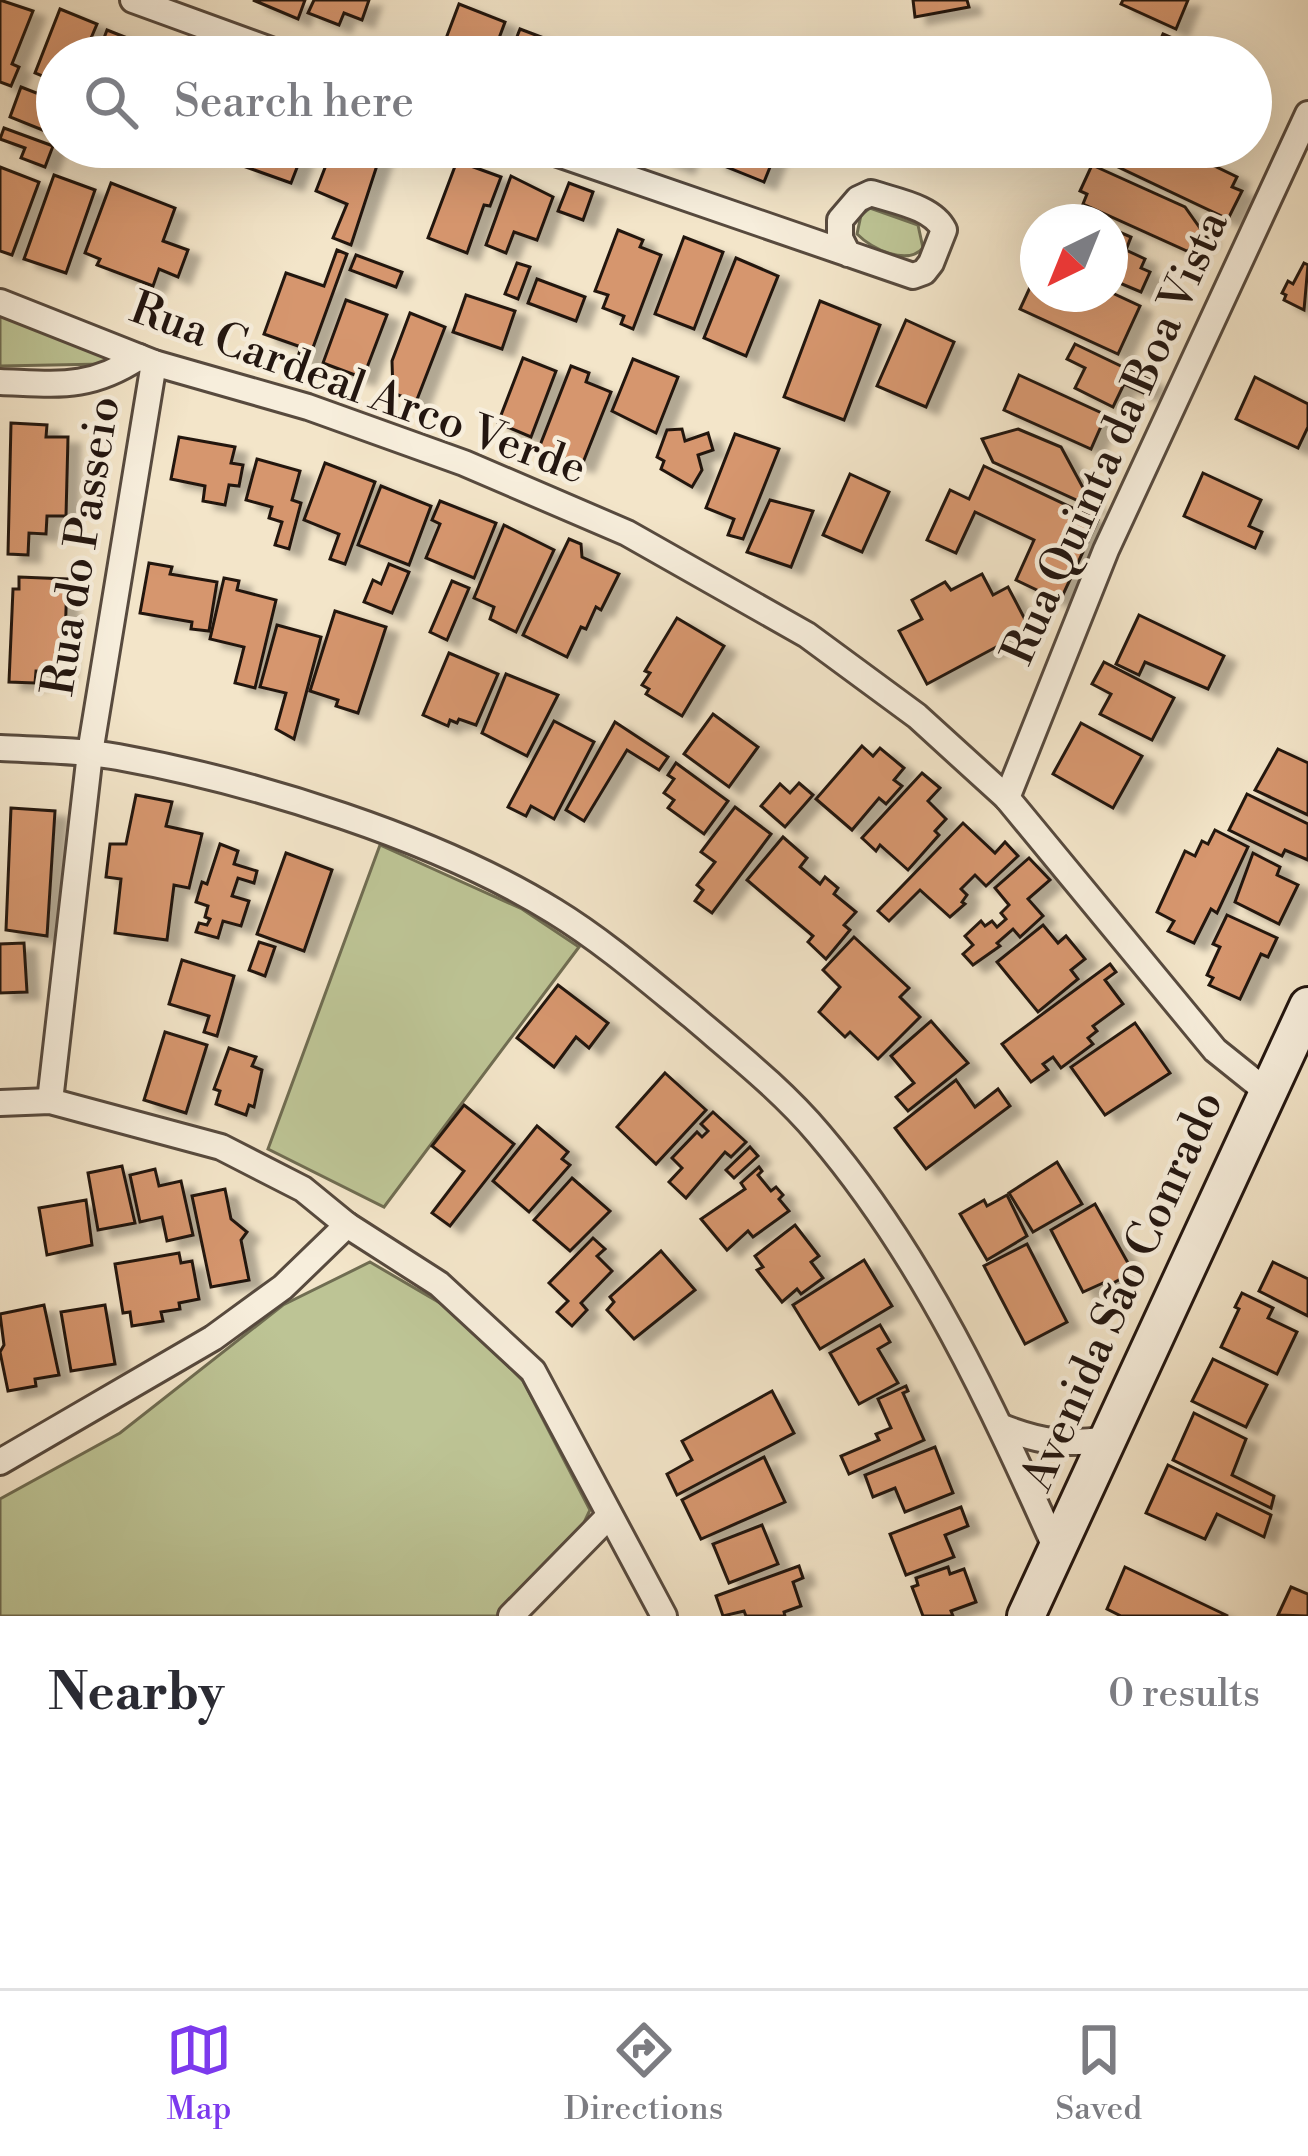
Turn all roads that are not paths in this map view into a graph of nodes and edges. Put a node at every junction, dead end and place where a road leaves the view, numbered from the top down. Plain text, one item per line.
1 (133, 0) edge
2 (232, 36) edge
3 (1308, 114) edge
4 (599, 168) edge
5 (848, 254) dead end
6 (0, 302) edge
7 (147, 360) junction
8 (0, 382) edge
9 (0, 748) edge
10 (91, 753) junction
11 (1007, 798) junction
12 (1308, 1006) edge
13 (1266, 1091) junction
14 (50, 1100) junction
15 (0, 1103) edge
16 (347, 1225) junction
17 (1002, 1427) junction
18 (1108, 1439) junction
19 (0, 1462) edge
20 (608, 1516) junction
21 (1058, 1552) junction
22 (512, 1616) edge
23 (664, 1616) edge
24 (1026, 1616) edge

1 - 2 street
3 - 11 street, Rua Quinta da Boa Vista
4 - 5 street
6 - 7 street, Rua Cardeal Arco Verde
7 - 8 street
7 - 10 street, Rua do Passeio
7 - 11 street, Rua Cardeal Arco Verde
9 - 10 street
10 - 14 street, Rua do Passeio
10 - 17 street
11 - 13 street, Rua Cardeal Arco Verde
12 - 13 street, Avenida São Conrado
13 - 18 street, Avenida São Conrado
14 - 15 street
14 - 16 street
16 - 19 street
16 - 20 street
17 - 18 street
17 - 21 street
18 - 21 street, Avenida São Conrado
20 - 22 street
20 - 23 street
21 - 24 street, Avenida São Conrado

